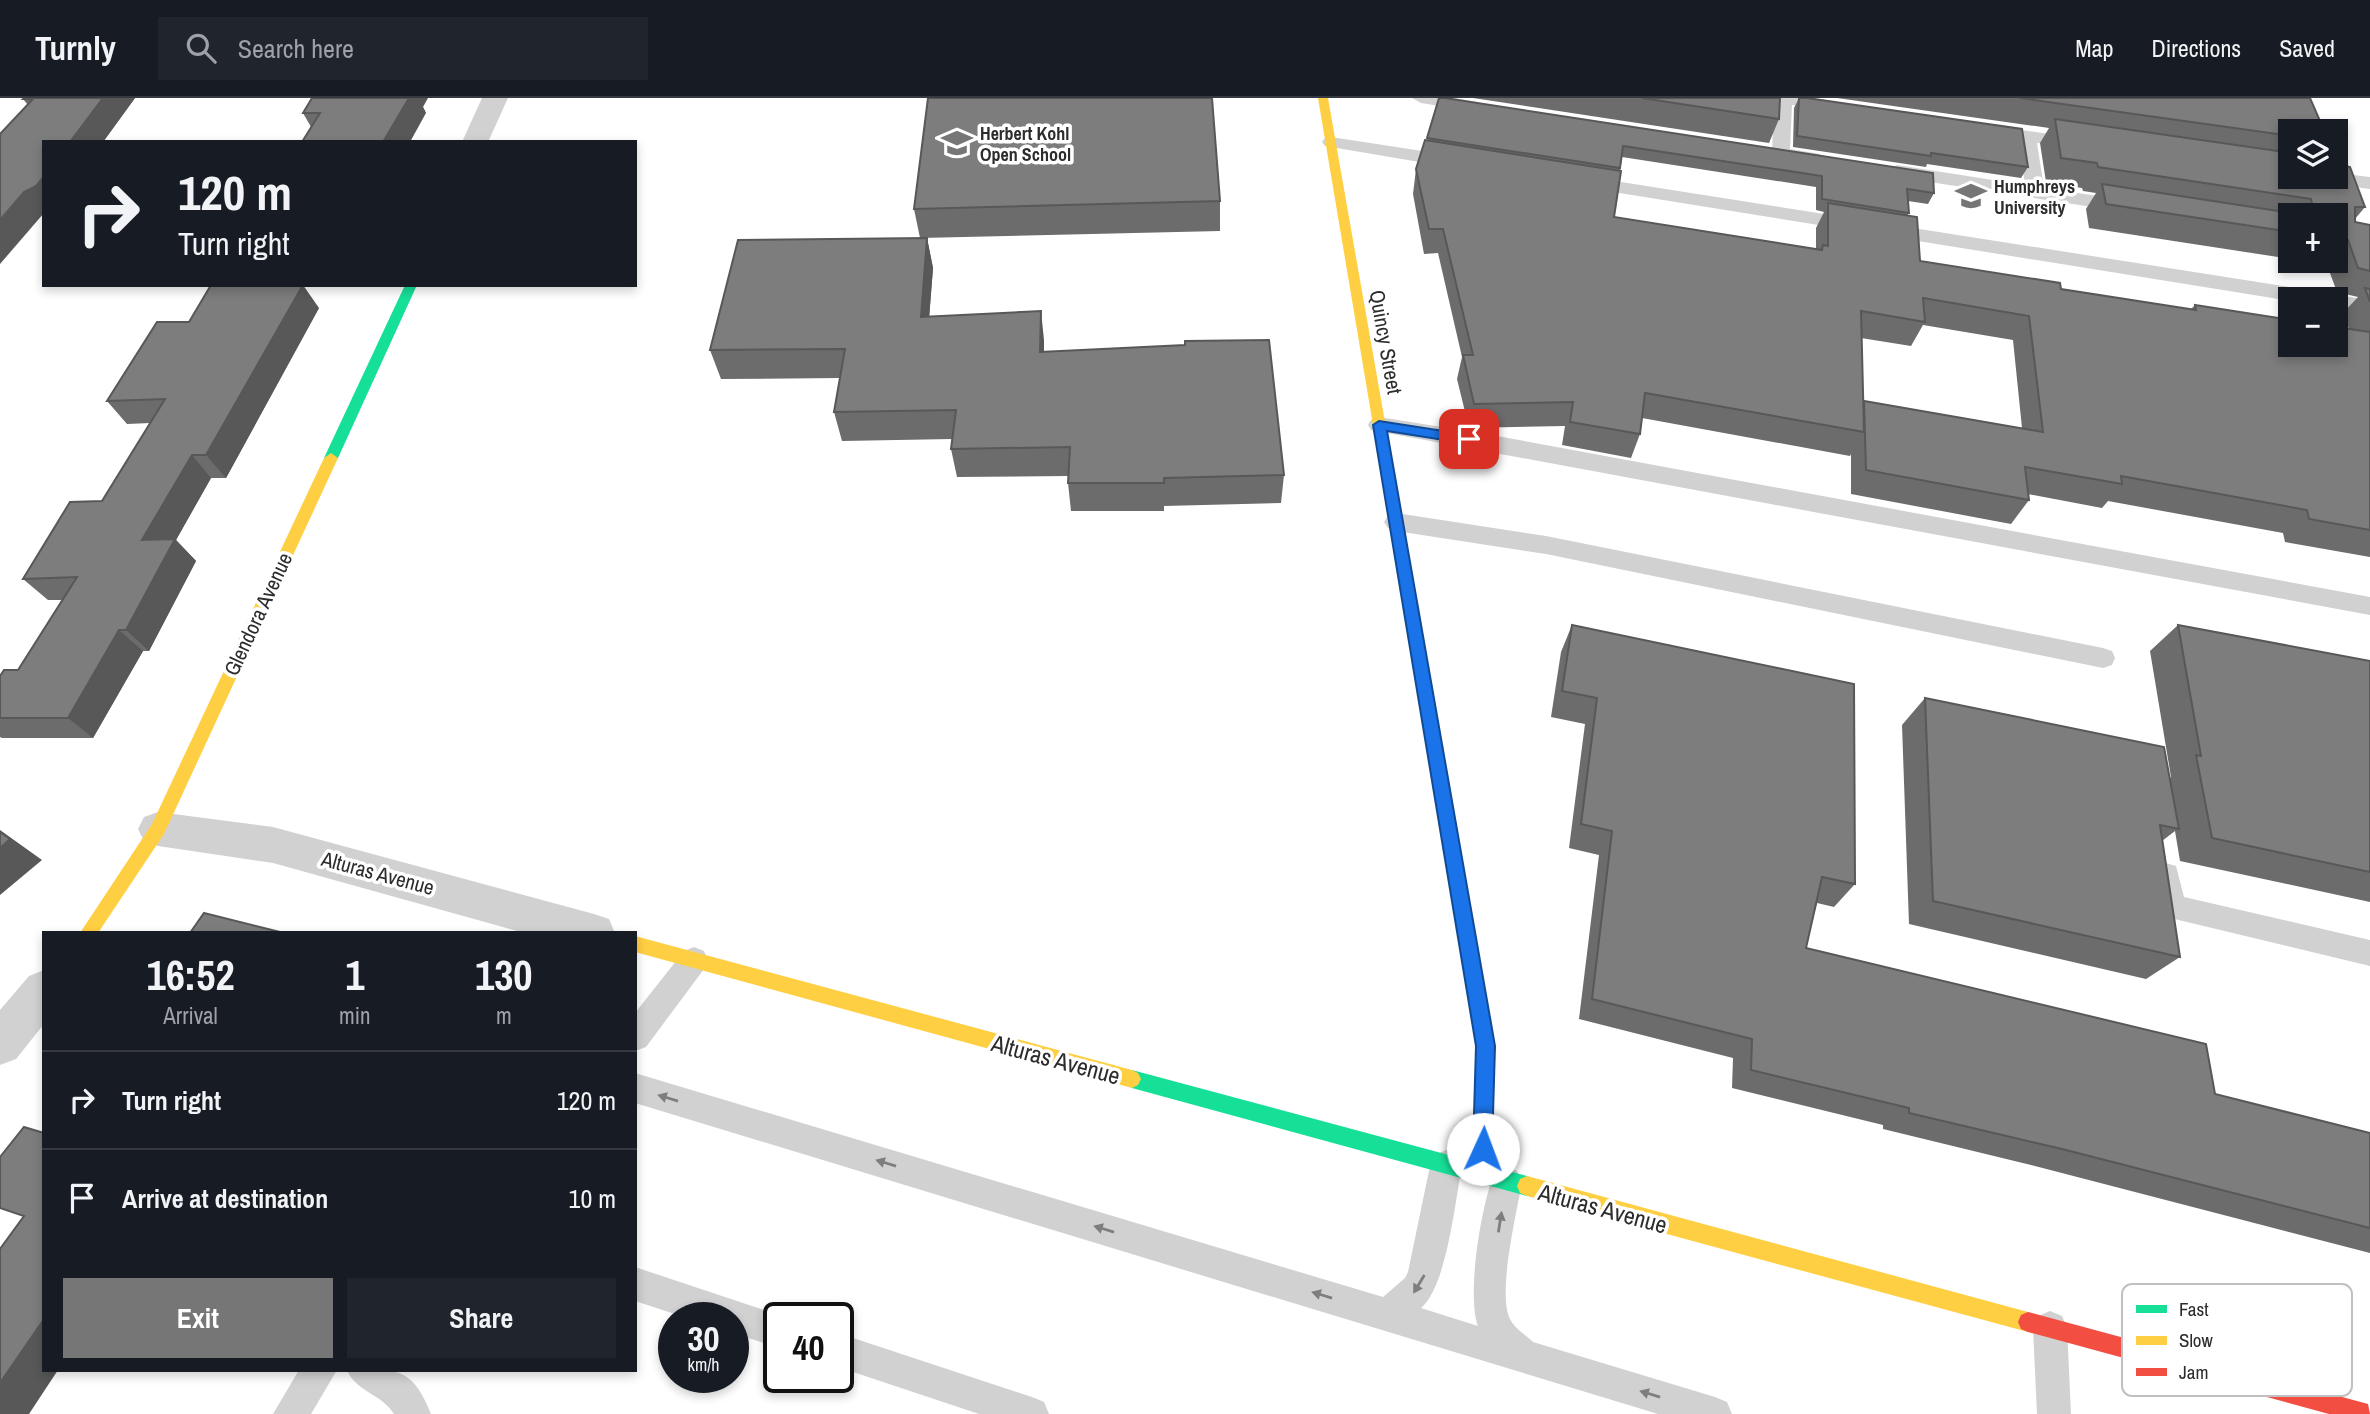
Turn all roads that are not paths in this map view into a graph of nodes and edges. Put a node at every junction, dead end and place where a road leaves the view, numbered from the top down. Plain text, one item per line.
1 (495, 98) edge
2 (1323, 98) edge
3 (1421, 98) edge
4 (1782, 98) edge
5 (1485, 108) edge
6 (1850, 109) edge
7 (1972, 127) edge
8 (2027, 136) junction
9 (476, 140) edge
10 (1331, 142) junction
11 (2092, 145) edge
12 (1832, 161) edge
13 (1471, 164) edge
14 (1883, 169) edge
15 (1567, 180) edge
16 (2348, 180) edge
17 (2370, 183) edge
18 (2035, 192) junction
19 (2143, 209) edge
20 (410, 287) edge
21 (2278, 292) edge
22 (2348, 304) edge
23 (2370, 307) edge
24 (1379, 425) junction
25 (1395, 522) junction
26 (2370, 606) edge
27 (2103, 658) dead end
28 (158, 829) junction
29 (2163, 855) edge
30 (89, 931) edge
31 (587, 931) edge
32 (637, 945) edge
33 (2370, 953) edge
34 (694, 960) junction
35 (42, 992) edge
36 (637, 1034) edge
37 (0, 1044) edge
38 (637, 1089) edge
39 (1446, 1166) junction
40 (1494, 1179) junction
41 (637, 1285) edge
42 (1387, 1315) junction
43 (763, 1326) edge
44 (2050, 1328) junction
45 (2122, 1347) edge
46 (854, 1355) edge
47 (1522, 1356) junction
48 (319, 1372) edge
49 (367, 1372) edge
50 (2301, 1396) edge
51 (290, 1414) edge
52 (414, 1414) edge
53 (1032, 1414) edge
54 (1715, 1414) edge
55 (2054, 1414) edge
56 (2368, 1414) edge

1 - 9 street
2 - 10 street, Quincy Street
3 - 5 lane
4 - 6 lane
4 - 12 lane
7 - 8 lane
8 - 11 lane
8 - 18 lane
10 - 13 lane
10 - 24 street, Quincy Street
14 - 18 lane
15 - 21 lane
16 - 17 lane
18 - 19 lane
20 - 28 street, Glendora Avenue
22 - 23 lane
24 - 25 street, Quincy Street
24 - 26 lane
25 - 27 lane
25 - 40 street, Quincy Street
28 - 30 street, Glendora Avenue
28 - 31 street, Alturas Avenue
29 - 33 lane
32 - 34 street, Alturas Avenue
34 - 36 lane
34 - 39 street, Alturas Avenue
35 - 37 street
42 -> 38 lane
39 - 40 street, Alturas Avenue
39 -> 42 lane
40 - 44 street, Alturas Avenue
47 -> 40 lane
41 - 43 lane
42 - 47 lane
44 - 45 street, Alturas Avenue
44 - 55 lane
46 - 53 lane
54 -> 47 lane
48 - 51 lane
49 - 52 lane
50 - 56 street, Alturas Avenue

